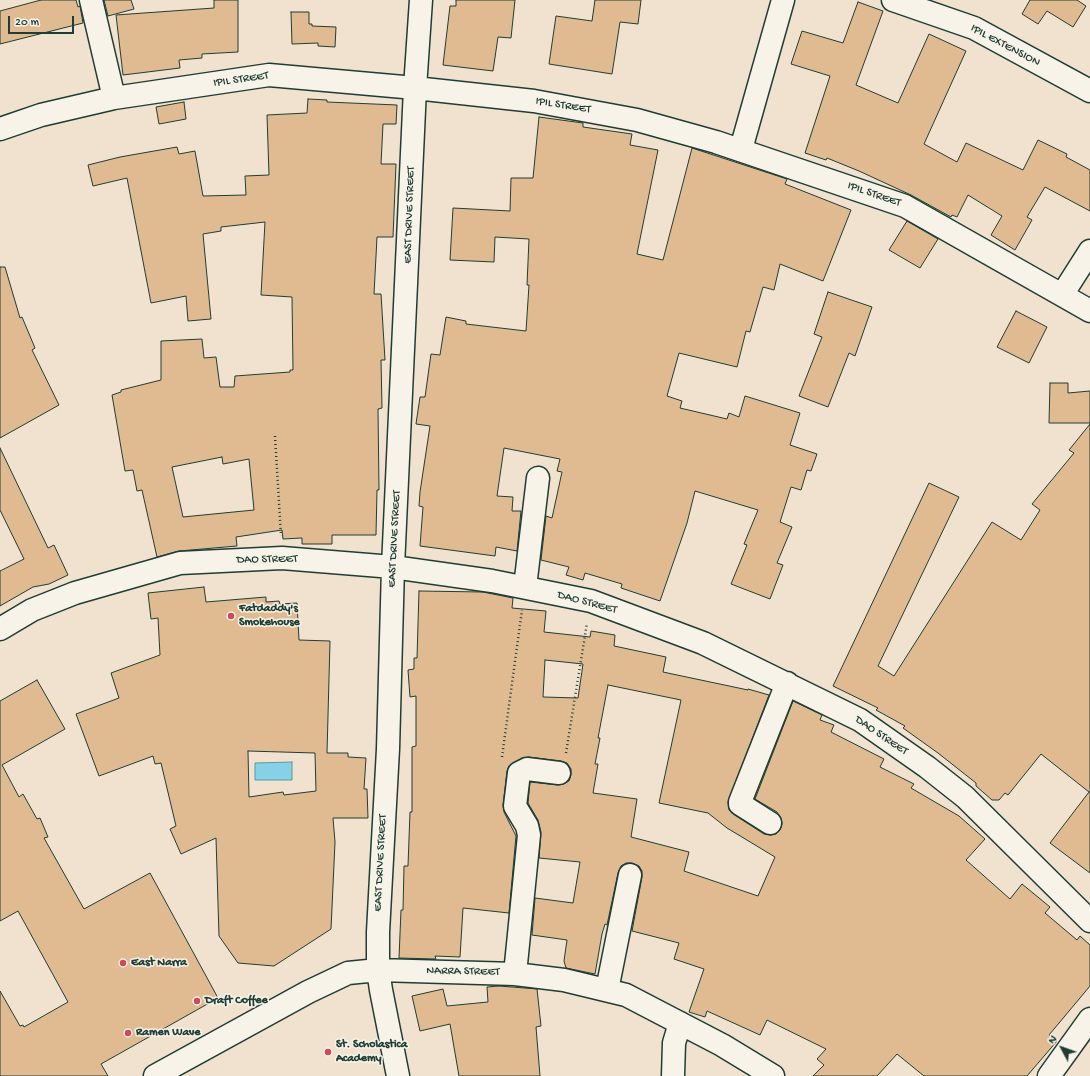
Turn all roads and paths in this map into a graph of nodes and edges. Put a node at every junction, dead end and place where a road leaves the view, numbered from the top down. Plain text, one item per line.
1 (91, 0) edge
2 (421, 0) edge
3 (783, 0) edge
4 (893, 0) edge
5 (415, 88) junction
6 (1090, 91) edge
7 (114, 98) junction
8 (0, 129) edge
9 (741, 149) junction
10 (1090, 251) edge
11 (1062, 295) junction
12 (1090, 311) edge
13 (275, 436) dead end
14 (538, 478) dead end
15 (280, 534) dead end
16 (393, 567) junction
17 (524, 596) junction
18 (0, 629) edge
19 (586, 630) dead end
20 (787, 683) junction
21 (502, 758) dead end
22 (562, 766) joint
23 (770, 823) dead end
24 (630, 875) dead end
25 (1090, 921) edge
26 (378, 970) junction
27 (515, 974) junction
28 (607, 990) junction
29 (1090, 1019) edge
30 (680, 1023) junction
31 (155, 1076) edge
32 (398, 1076) edge
33 (673, 1076) edge
34 (774, 1076) edge
35 (1049, 1076) edge

1 - 7 street
2 - 5 street, EAST DRIVE STREET
3 - 9 street
4 - 6 street, IPIL EXTENSION
5 - 7 street, IPIL STREET
5 - 9 street, IPIL STREET
5 - 16 street, EAST DRIVE STREET
7 - 8 street, IPIL STREET
9 - 11 street, IPIL STREET
10 - 11 street
11 - 12 street, IPIL STREET
13 - 15 path
14 - 17 street
16 - 17 street, DAO STREET
16 - 18 street, DAO STREET
16 - 26 street, EAST DRIVE STREET
17 - 20 street, DAO STREET
17 - 21 path
19 - 22 path
20 - 23 street
20 - 25 street, DAO STREET
22 - 27 street
24 - 28 street
26 - 27 street, NARRA STREET
26 - 31 street, NARRA STREET
26 - 32 street, EAST DRIVE STREET
27 - 28 street, NARRA STREET
28 - 30 street, NARRA STREET
29 - 35 street
30 - 33 street
30 - 34 street, NARRA STREET

